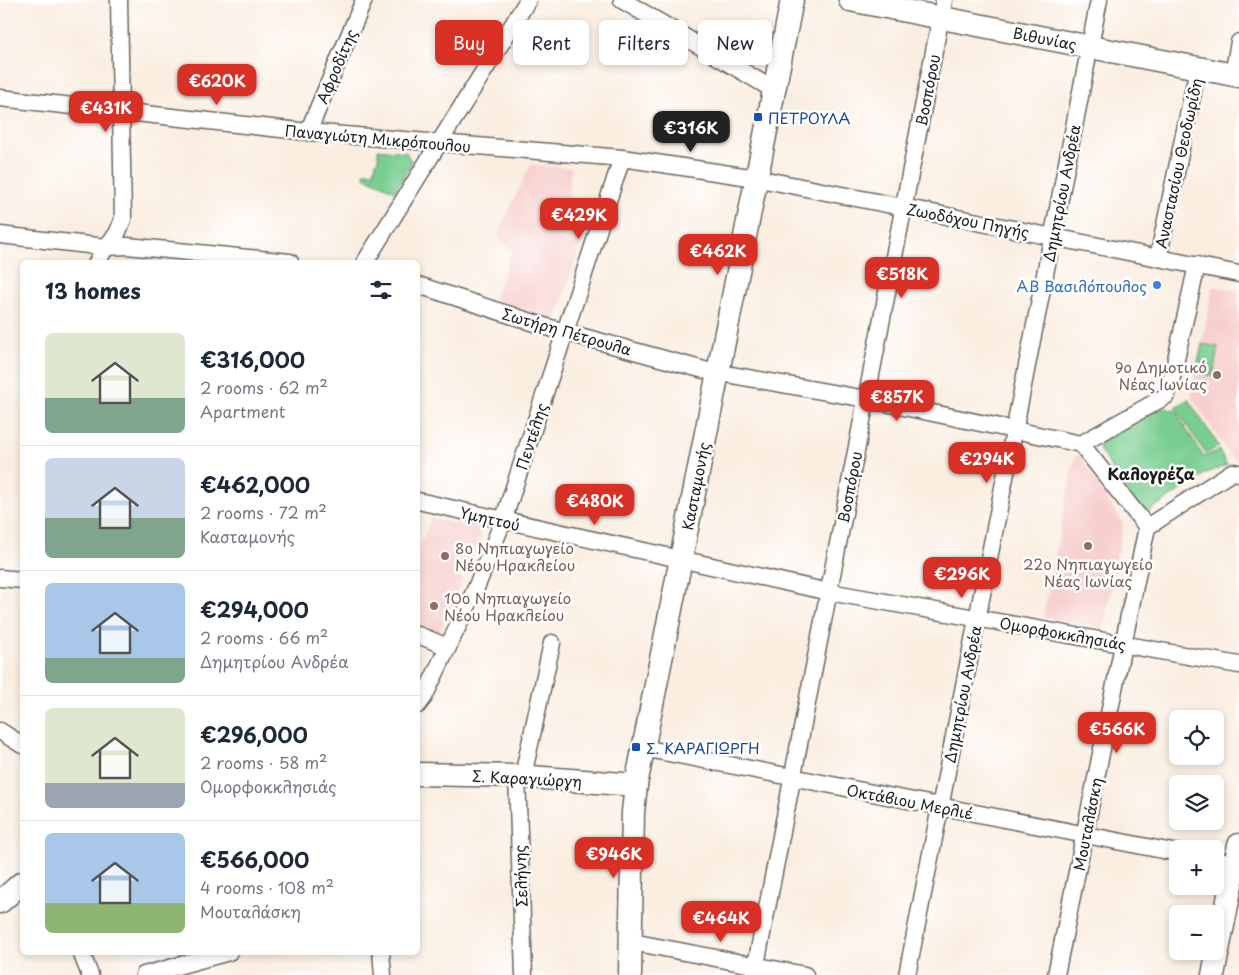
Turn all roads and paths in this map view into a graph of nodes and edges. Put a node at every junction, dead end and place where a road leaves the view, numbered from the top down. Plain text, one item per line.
1 (119, 0) edge
2 (364, 0) edge
3 (528, 0) edge
4 (622, 0) edge
5 (792, 0) edge
6 (850, 0) edge
7 (1099, 0) edge
8 (942, 9) edge
9 (1239, 42) edge
10 (1090, 47) junction
11 (1198, 68) junction
12 (1236, 75) edge
13 (774, 90) junction
14 (0, 98) edge
15 (121, 112) junction
16 (308, 132) junction
17 (438, 144) junction
18 (622, 158) junction
19 (756, 178) junction
20 (904, 207) junction
21 (0, 235) edge
22 (1052, 237) junction
23 (106, 247) junction
24 (1158, 258) junction
25 (98, 260) edge
26 (270, 260) edge
27 (366, 260) edge
28 (1198, 265) junction
29 (1239, 274) edge
30 (420, 287) edge
31 (565, 332) junction
32 (718, 373) junction
33 (866, 400) junction
34 (1014, 429) junction
35 (1082, 444) junction
36 (1236, 473) edge
37 (420, 501) edge
38 (503, 521) junction
39 (1147, 527) junction
40 (681, 560) junction
41 (0, 578) edge
42 (20, 580) edge
43 (829, 592) junction
44 (977, 618) junction
45 (420, 636) edge
46 (552, 643) dead end
47 (1123, 644) junction
48 (448, 647) junction
49 (1239, 665) edge
50 (420, 702) edge
51 (0, 732) edge
52 (20, 744) edge
53 (643, 748) junction
54 (420, 774) edge
55 (520, 776) junction
56 (792, 778) junction
57 (636, 785) junction
58 (940, 808) junction
59 (1085, 834) junction
60 (1169, 851) edge
61 (1232, 859) edge
62 (20, 885) edge
63 (0, 902) edge
64 (632, 942) junction
65 (82, 955) edge
66 (218, 955) edge
67 (381, 955) edge
68 (755, 970) edge
69 (90, 975) edge
70 (144, 975) edge
71 (383, 975) edge
72 (524, 975) edge
73 (630, 975) edge
74 (806, 975) edge
75 (907, 975) edge
76 (1056, 975) edge
77 (1213, 975) edge

1 - 15 street
2 - 16 street, Αφροδίτης
3 - 17 street
4 - 13 street
5 - 13 street, Κασταμονής
6 - 8 street, Βιθυνίας
7 - 10 street, Δημητρίου Ανδρέα
8 - 10 street, Βιθυνίας
8 - 20 street, Βοσπόρου
9 - 12 street
10 - 11 street, Βιθυνίας
10 - 22 street, Δημητρίου Ανδρέα
11 - 12 street, Βιθυνίας
11 - 24 street, Αναστασίου Θεοδωρίδη
13 - 19 street, Κασταμονής
14 - 15 street, Παναγιώτη Μικρόπουλου
15 - 16 street, Παναγιώτη Μικρόπουλου
15 - 23 street
16 - 17 street, Παναγιώτη Μικρόπουλου
17 - 18 street, Παναγιώτη Μικρόπουλου
17 - 27 street
18 - 19 street, Παναγιώτη Μικρόπουλου
18 - 31 street, Πεντέλης
19 - 20 street, Ζωοδόχου Πηγής
19 - 32 street, Κασταμονής
20 - 22 street, Ζωοδόχου Πηγής
20 - 33 street, Βοσπόρου
21 - 23 street
22 - 24 street, Ζωοδόχου Πηγής
22 - 34 street, Δημητρίου Ανδρέα
23 - 25 street
23 - 26 street
24 - 28 street, Ζωοδόχου Πηγής
28 - 29 street, Ζωοδόχου Πηγής
28 - 35 street
30 - 31 street, Σωτήρη Πέτρουλα
31 - 32 street, Σωτήρη Πέτρουλα
31 - 38 street, Πεντέλης
32 - 33 street, Σωτήρη Πέτρουλα
32 - 40 street, Κασταμονής
33 - 34 street, Σωτήρη Πέτρουλα
33 - 43 street, Βοσπόρου
34 - 35 street, Σωτήρη Πέτρουλα
34 - 44 street, Δημητρίου Ανδρέα
35 - 39 street
36 - 39 street
37 - 38 street, Υμηττού
38 - 40 street, Υμηττού
38 - 48 street, Πεντέλης
39 - 47 street, Μουταλάσκη
40 - 43 street, Ομορφοκκλησιάς
40 - 53 street, Κασταμονής
41 - 42 street
43 - 44 street, Ομορφοκκλησιάς
43 - 56 street, Βοσπόρου
44 - 47 street, Ομορφοκκλησιάς
44 - 58 street, Δημητρίου Ανδρέα
45 - 48 street
46 - 55 street, Σελήνης
47 - 49 street, Ομορφοκκλησιάς
47 - 59 street, Μουταλάσκη
48 - 50 street, Πεντέλης
51 - 52 street
53 - 56 street, Οκτάβιου Μερλιέ
53 - 57 street, Κασταμονής
54 - 55 street, Σ. Καραγιώργη
55 - 57 street, Σ. Καραγιώργη
55 - 72 street, Σελήνης
56 - 58 street, Οκτάβιου Μερλιέ
56 - 68 street, Βοσπόρου
57 - 64 street, Κασταμονής
58 - 59 street, Οκτάβιου Μερλιέ
58 - 75 street, Δημητρίου Ανδρέα
59 - 60 street, Οκτάβιου Μερλιέ
59 - 76 street, Μουταλάσκη
61 - 77 street
62 - 63 street
64 - 68 street
64 - 73 street, Κασταμονής
65 - 69 street
66 - 70 street
67 - 71 street
68 - 74 street

